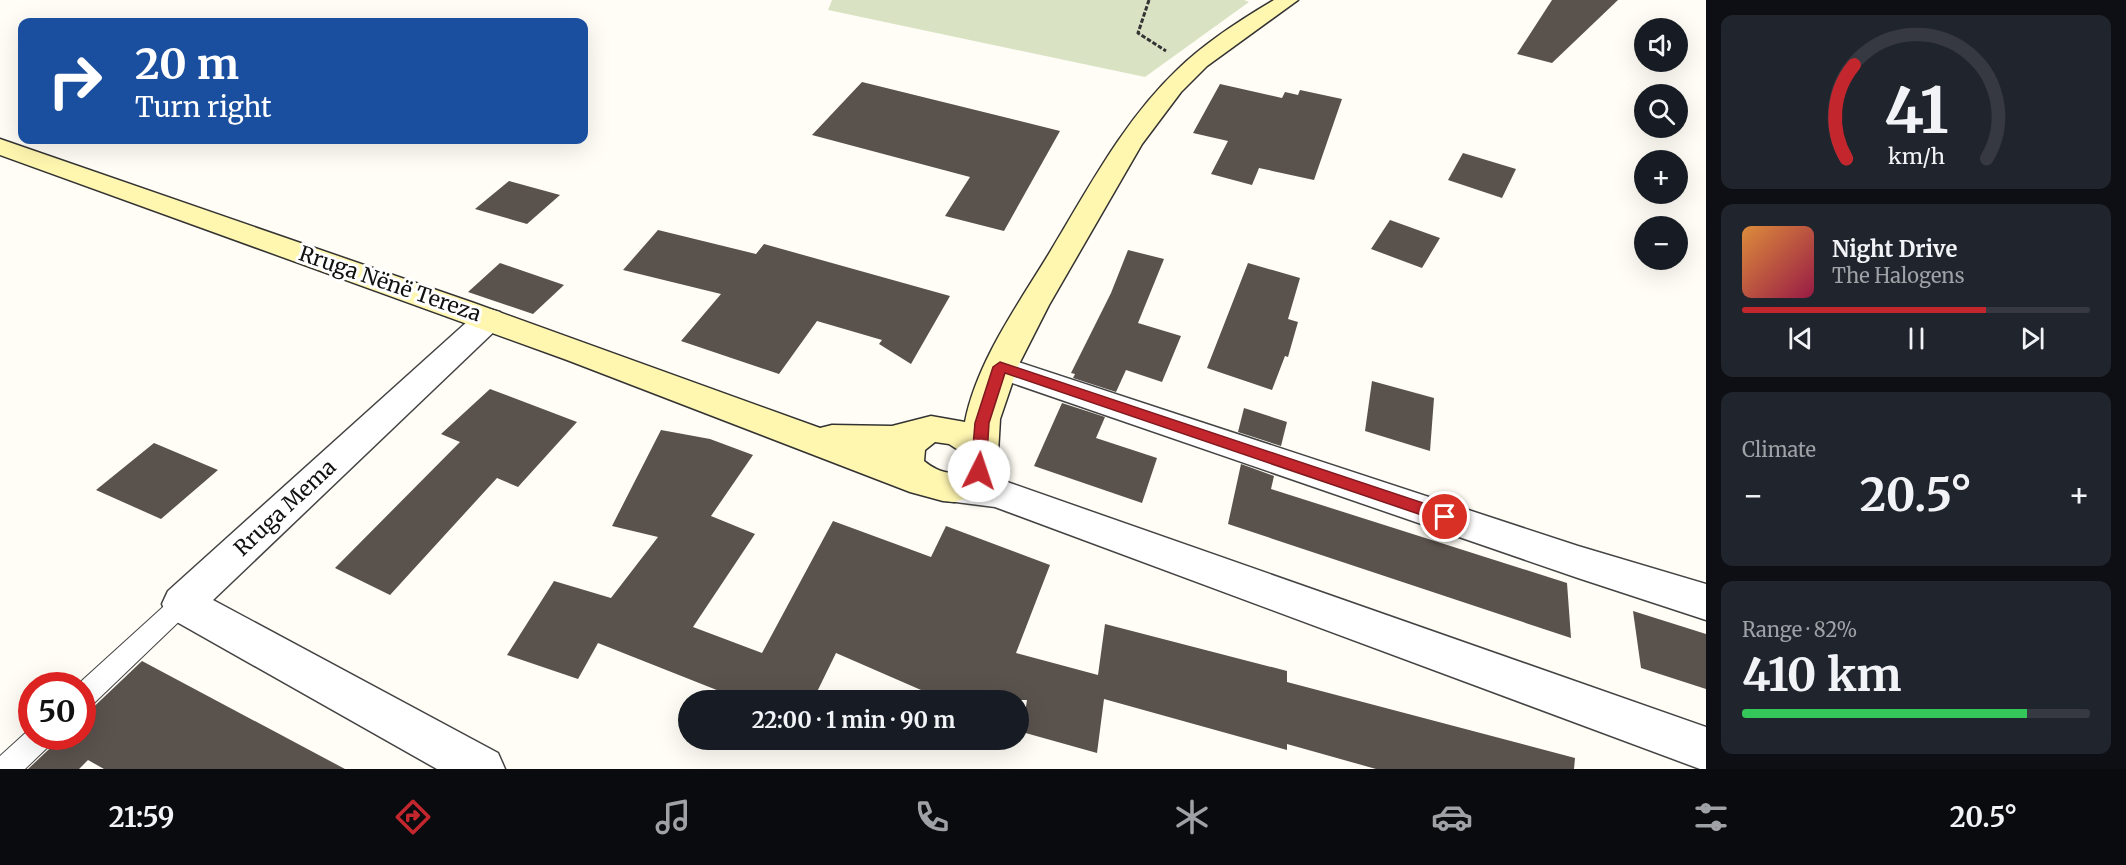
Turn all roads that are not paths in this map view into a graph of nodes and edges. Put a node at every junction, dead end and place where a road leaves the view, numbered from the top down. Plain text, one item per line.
1 (1288, 0) edge
2 (0, 147) edge
3 (489, 319) junction
4 (1000, 367) junction
5 (778, 425) junction
6 (926, 431) junction
7 (986, 469) junction
8 (936, 484) junction
9 (1706, 602) edge
10 (182, 604) junction
11 (96, 684) edge
12 (1706, 749) edge
13 (26, 750) edge
14 (6, 769) edge
15 (482, 769) edge

1 - 4 main road
2 - 3 main road, Rruga Nënë Tereza
3 - 5 main road, Rruga Nënë Tereza
3 - 10 street, Rruga Mema
4 - 6 main road
4 - 7 main road
4 - 9 street
5 - 6 main road, Rruga Nënë Tereza
5 - 8 main road, Rruga Nënë Tereza
6 - 7 main road, Rruga Nënë Tereza
6 - 8 main road
7 - 8 street
7 - 12 street
10 - 11 lane, Rruga Mema
10 - 15 street
13 - 14 lane

